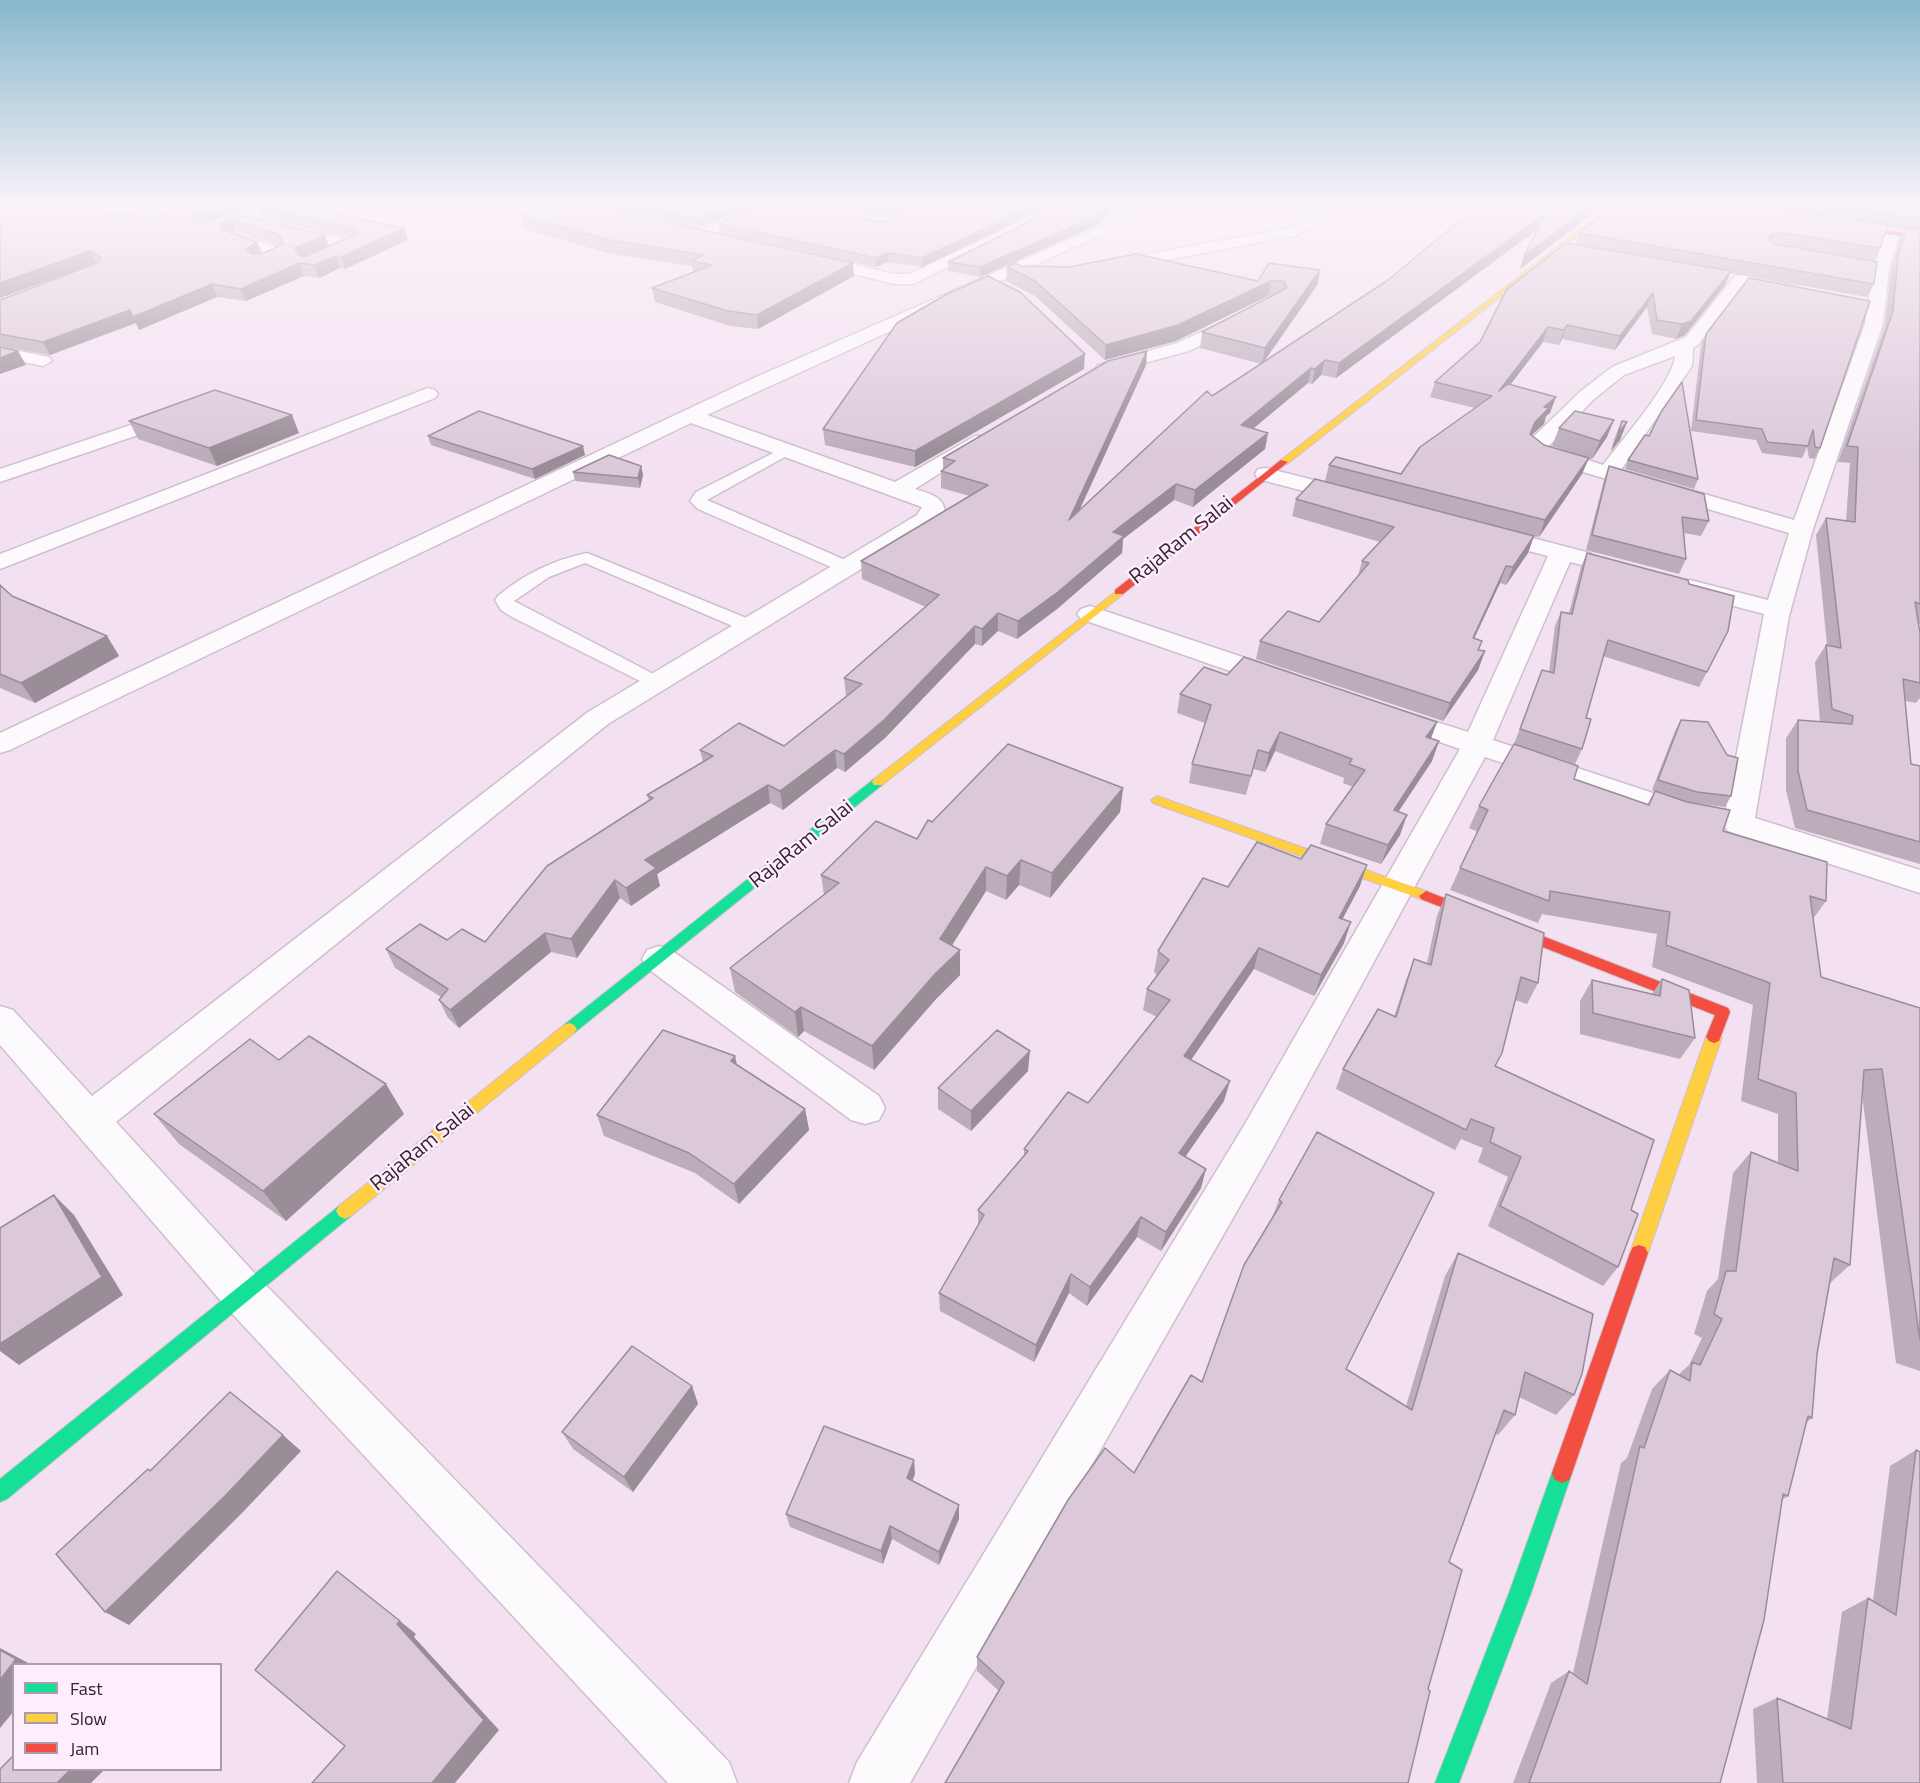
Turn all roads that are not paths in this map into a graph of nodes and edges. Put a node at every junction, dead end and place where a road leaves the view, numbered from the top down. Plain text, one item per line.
1 (982, 290) edge
2 (1505, 290) edge
3 (1732, 290) edge
4 (1794, 290) edge
5 (1870, 290) edge
6 (1809, 293) edge
7 (1256, 311) edge
8 (1684, 346) junction
9 (0, 352) edge
10 (43, 361) dead end
11 (1084, 380) edge
12 (428, 394) dead end
13 (191, 410) edge
14 (691, 416) junction
15 (997, 431) edge
16 (787, 450) junction
17 (1608, 473) junction
18 (1266, 474) junction
19 (0, 476) edge
20 (897, 490) junction
21 (1380, 504) edge
22 (1471, 528) edge
23 (1802, 529) junction
24 (1562, 552) junction
25 (0, 561) edge
26 (1607, 565) edge
27 (846, 567) junction
28 (1664, 580) edge
29 (1778, 610) junction
30 (1090, 614) junction
31 (749, 627) junction
32 (656, 683) junction
33 (1306, 687) edge
34 (1363, 706) edge
35 (0, 744) edge
36 (1477, 745) junction
37 (1157, 800) dead end
38 (1739, 824) junction
39 (1920, 882) edge
40 (1399, 885) junction
41 (659, 959) junction
42 (0, 1020) edge
43 (865, 1108) dead end
44 (88, 1121) junction
45 (243, 1293) junction
46 (0, 1492) edge
47 (708, 1783) edge
48 (878, 1783) edge
49 (1447, 1783) edge

1 - 14 street
2 - 18 street, RajaRam Salai
3 - 8 street
4 - 6 street
5 - 23 street
7 - 11 street
8 - 17 street
8 - 17 street
9 - 10 street
12 - 25 street
13 - 19 street
14 - 16 street
14 - 35 street
15 - 20 street
16 - 20 street
16 - 27 lane
17 - 23 street
18 - 21 street
18 - 30 street, RajaRam Salai
20 - 27 street
22 - 24 street
23 - 29 street
24 - 26 street
24 - 36 street
27 - 31 street
28 - 29 street
29 - 38 street
30 - 33 street
30 - 41 street, RajaRam Salai
31 - 32 street
31 - 32 lane
32 - 44 street
34 - 36 street
36 - 38 street
36 - 40 street
37 - 40 street
38 - 39 street
40 - 48 street
40 - 49 street
41 - 43 street
41 - 45 street, RajaRam Salai
42 - 44 street
44 - 45 street
45 - 46 street, RajaRam Salai
45 - 47 street

